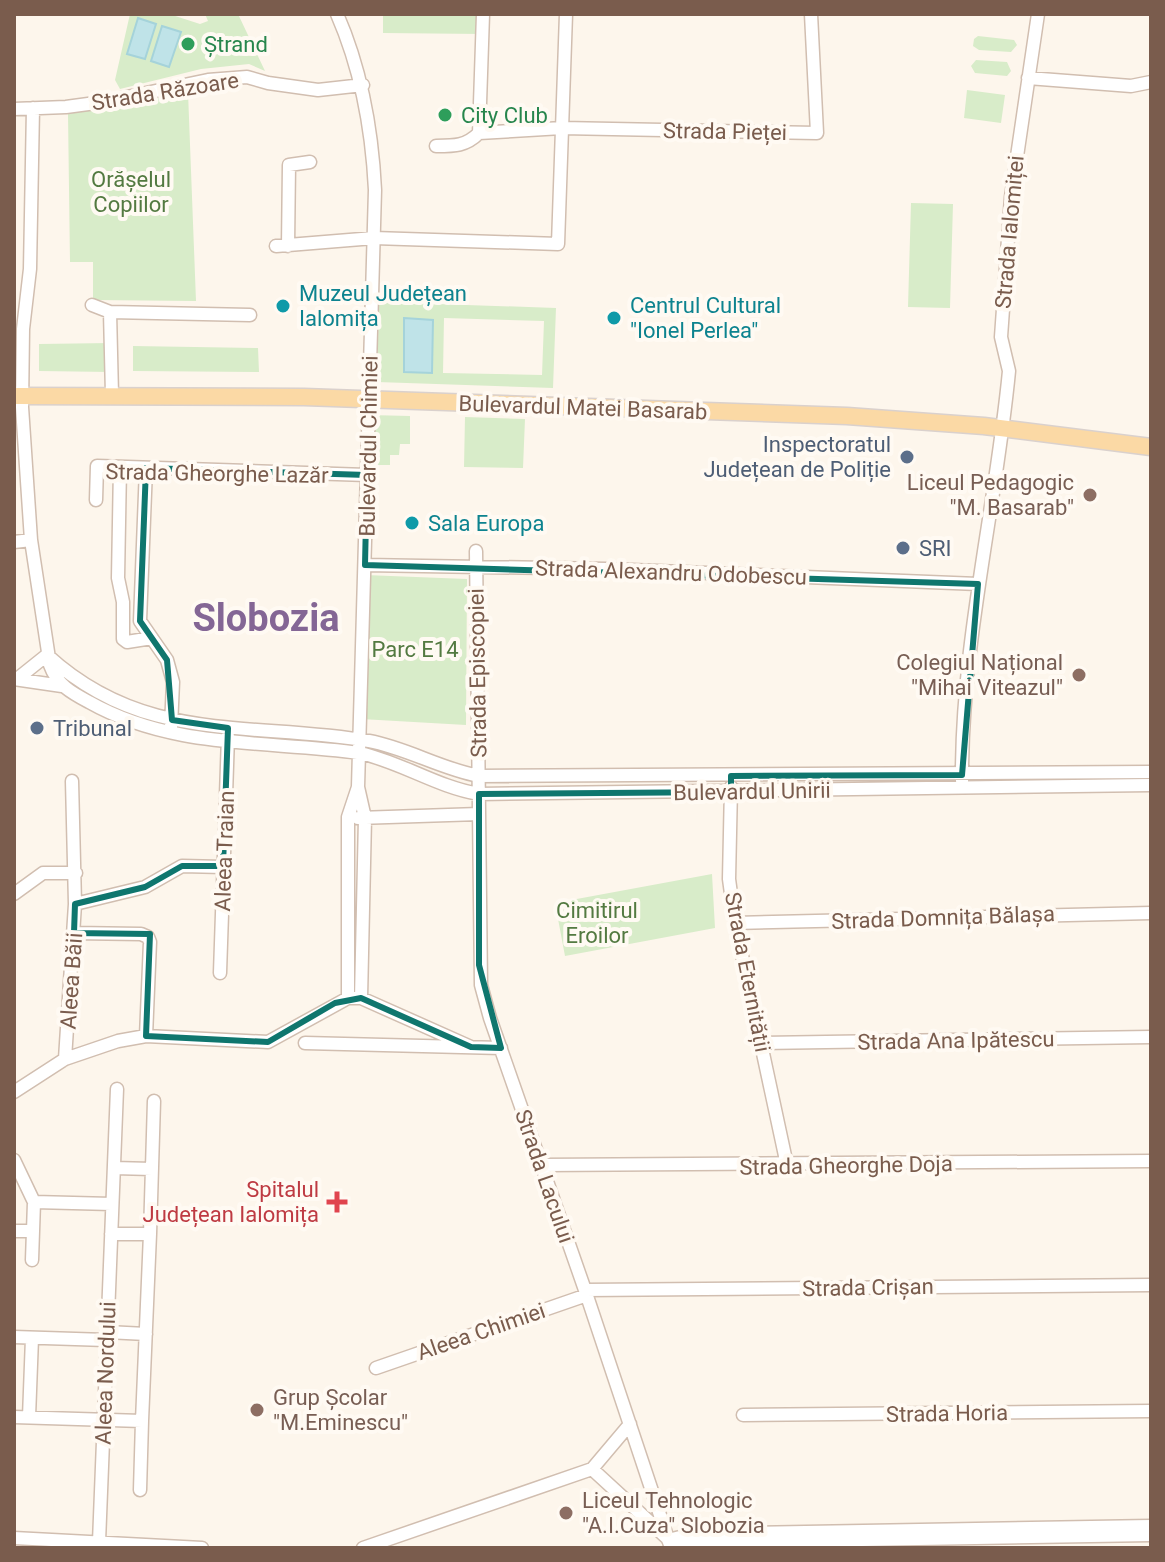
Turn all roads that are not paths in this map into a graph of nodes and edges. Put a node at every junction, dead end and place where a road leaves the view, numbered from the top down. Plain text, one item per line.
1 (337, 14) edge
2 (483, 14) edge
3 (566, 14) edge
4 (811, 14) edge
5 (1038, 14) edge
6 (1028, 78) junction
7 (1151, 82) edge
8 (363, 85) junction
9 (33, 108) junction
10 (14, 109) edge
11 (562, 128) junction
12 (479, 133) junction
13 (436, 146) dead end
14 (310, 162) dead end
15 (374, 238) junction
16 (14, 256) edge
17 (30, 256) junction
18 (92, 305) dead end
19 (110, 312) junction
20 (250, 315) dead end
21 (112, 395) junction
22 (18, 396) edge
23 (369, 400) junction
24 (1002, 428) junction
25 (1151, 447) edge
26 (120, 467) junction
27 (146, 468) junction
28 (367, 475) junction
29 (96, 500) dead end
30 (31, 540) junction
31 (14, 542) edge
32 (476, 551) dead end
33 (365, 565) junction
34 (475, 567) junction
35 (978, 584) junction
36 (152, 638) junction
37 (47, 655) junction
38 (15, 679) edge
39 (62, 686) junction
40 (172, 720) junction
41 (229, 729) junction
42 (171, 735) junction
43 (228, 743) junction
44 (360, 747) junction
45 (1151, 772) edge
46 (479, 776) junction
47 (731, 776) junction
48 (72, 781) dead end
49 (962, 782) junction
50 (1151, 785) edge
51 (358, 787) junction
52 (731, 792) junction
53 (479, 794) junction
54 (479, 814) junction
55 (348, 817) junction
56 (365, 818) junction
57 (223, 867) junction
58 (76, 873) junction
59 (14, 894) edge
60 (75, 904) junction
61 (1151, 913) edge
62 (735, 923) junction
63 (74, 933) junction
64 (220, 973) dead end
65 (348, 998) junction
66 (361, 998) junction
67 (146, 1036) junction
68 (1151, 1037) edge
69 (305, 1043) dead end
70 (762, 1043) junction
71 (471, 1047) junction
72 (501, 1048) junction
73 (65, 1059) junction
74 (117, 1089) dead end
75 (14, 1092) edge
76 (154, 1101) dead end
77 (14, 1160) edge
78 (1151, 1161) edge
79 (542, 1165) junction
80 (787, 1165) junction
81 (114, 1168) junction
82 (152, 1169) junction
83 (34, 1202) junction
84 (112, 1204) junction
85 (14, 1231) edge
86 (33, 1231) junction
87 (111, 1234) junction
88 (150, 1234) junction
89 (32, 1260) dead end
90 (1151, 1285) edge
91 (586, 1292) junction
92 (146, 1334) junction
93 (107, 1336) junction
94 (14, 1337) edge
95 (32, 1338) junction
96 (376, 1368) dead end
97 (1151, 1411) edge
98 (743, 1415) dead end
99 (14, 1417) edge
100 (29, 1417) junction
101 (103, 1420) junction
102 (142, 1421) junction
103 (630, 1424) junction
104 (592, 1469) junction
105 (140, 1490) dead end
106 (1151, 1526) edge
107 (1151, 1535) edge
108 (14, 1538) edge
109 (99, 1542) junction
110 (670, 1544) edge
111 (202, 1548) edge
112 (363, 1548) edge

1 - 8 street, Bulevardul Chimiei
2 - 12 street
3 - 11 street
4 - 11 street, Strada Pieței
5 - 6 street, Strada Ialomiței
6 - 7 street
6 - 24 street, Strada Ialomiței
8 - 9 street, Strada Răzoare
8 - 15 street, Bulevardul Chimiei
9 - 10 street, Strada Răzoare
9 - 17 street
11 - 12 street
11 - 15 street
12 - 13 street
14 - 15 street
15 - 23 street, Bulevardul Chimiei
16 - 17 street
17 - 22 street
18 - 19 street
19 - 20 street
19 - 21 street
21 - 22 main road, Bulevardul Matei Basarab
21 - 23 main road, Bulevardul Matei Basarab
22 - 30 street
23 - 24 main road, Bulevardul Matei Basarab
23 - 28 street, Bulevardul Chimiei
24 - 25 main road, Bulevardul Matei Basarab
24 - 35 street, Strada Ialomiței
26 - 27 street, Strada Gheorghe Lazăr
26 - 29 street, Strada Gheorghe Lazăr
26 - 36 street
27 - 28 street, Strada Gheorghe Lazăr
27 - 36 street
28 - 33 street, Bulevardul Chimiei
30 - 31 street
30 - 37 street
32 - 34 street, Strada Episcopiei
33 - 34 street, Strada Alexandru Odobescu
33 - 44 street, Bulevardul Chimiei
34 - 35 street, Strada Alexandru Odobescu
34 - 46 street, Strada Episcopiei
35 - 49 street, Strada Ialomiței
36 - 40 street
37 - 38 street
37 - 39 street
37 - 40 street
38 - 39 street
39 - 42 street
40 - 41 street
40 - 42 street
41 - 43 street, Aleea Traian
41 - 44 street
42 - 43 street
43 - 44 street
43 - 57 street, Aleea Traian
44 - 46 street, Bulevardul Unirii
44 - 51 street, Bulevardul Chimiei
44 - 53 street, Bulevardul Unirii
45 - 49 street, Bulevardul Unirii
46 - 47 street, Bulevardul Unirii
46 - 53 street, Strada Episcopiei
47 - 49 street, Bulevardul Unirii
47 - 52 street, Strada Eternității
48 - 58 street, Aleea Băii
49 - 50 street, Bulevardul Unirii
49 - 52 street, Bulevardul Unirii
51 - 55 street, Bulevardul Chimiei
51 - 56 street, Bulevardul Chimiei
52 - 53 street, Bulevardul Unirii
52 - 62 street, Strada Eternității
53 - 54 street, Strada Lacului
54 - 56 street
54 - 72 street, Strada Lacului
55 - 56 street
55 - 65 street, Bulevardul Chimiei
56 - 66 street, Bulevardul Chimiei
57 - 60 street, Aleea Băii
57 - 64 street, Aleea Traian
58 - 59 street
58 - 60 street, Aleea Băii
60 - 63 street, Aleea Băii
61 - 62 street, Strada Domnița Bălașa
62 - 70 street, Strada Eternității
63 - 67 street
63 - 73 street, Aleea Băii
65 - 66 street
65 - 67 street
66 - 71 street
67 - 73 street
68 - 70 street, Strada Ana Ipătescu
69 - 71 street
70 - 80 street, Strada Eternității
71 - 72 street
72 - 79 street, Strada Lacului
73 - 75 street
74 - 81 street, Aleea Nordului
76 - 82 street
77 - 83 street
78 - 80 street, Strada Gheorghe Doja
79 - 80 street, Strada Gheorghe Doja
79 - 91 street, Strada Lacului
81 - 82 street
81 - 84 street, Aleea Nordului
82 - 88 street
83 - 84 street
83 - 86 street
84 - 87 street, Aleea Nordului
85 - 86 street
86 - 89 street
87 - 88 street
87 - 93 street, Aleea Nordului
88 - 92 street
90 - 91 street, Strada Crișan
91 - 96 street, Aleea Chimiei
91 - 103 street, Strada Lacului
92 - 93 street
92 - 102 street
93 - 95 street
93 - 101 street, Aleea Nordului
94 - 95 street
95 - 100 street
97 - 98 street, Strada Horia
99 - 100 street
100 - 101 street
101 - 102 street
101 - 109 street, Aleea Nordului
102 - 105 street
103 - 104 street
103 - 110 street, Strada Lacului
104 - 110 street
104 - 112 street
106 - 110 street
107 - 110 street
108 - 109 street
109 - 111 street

